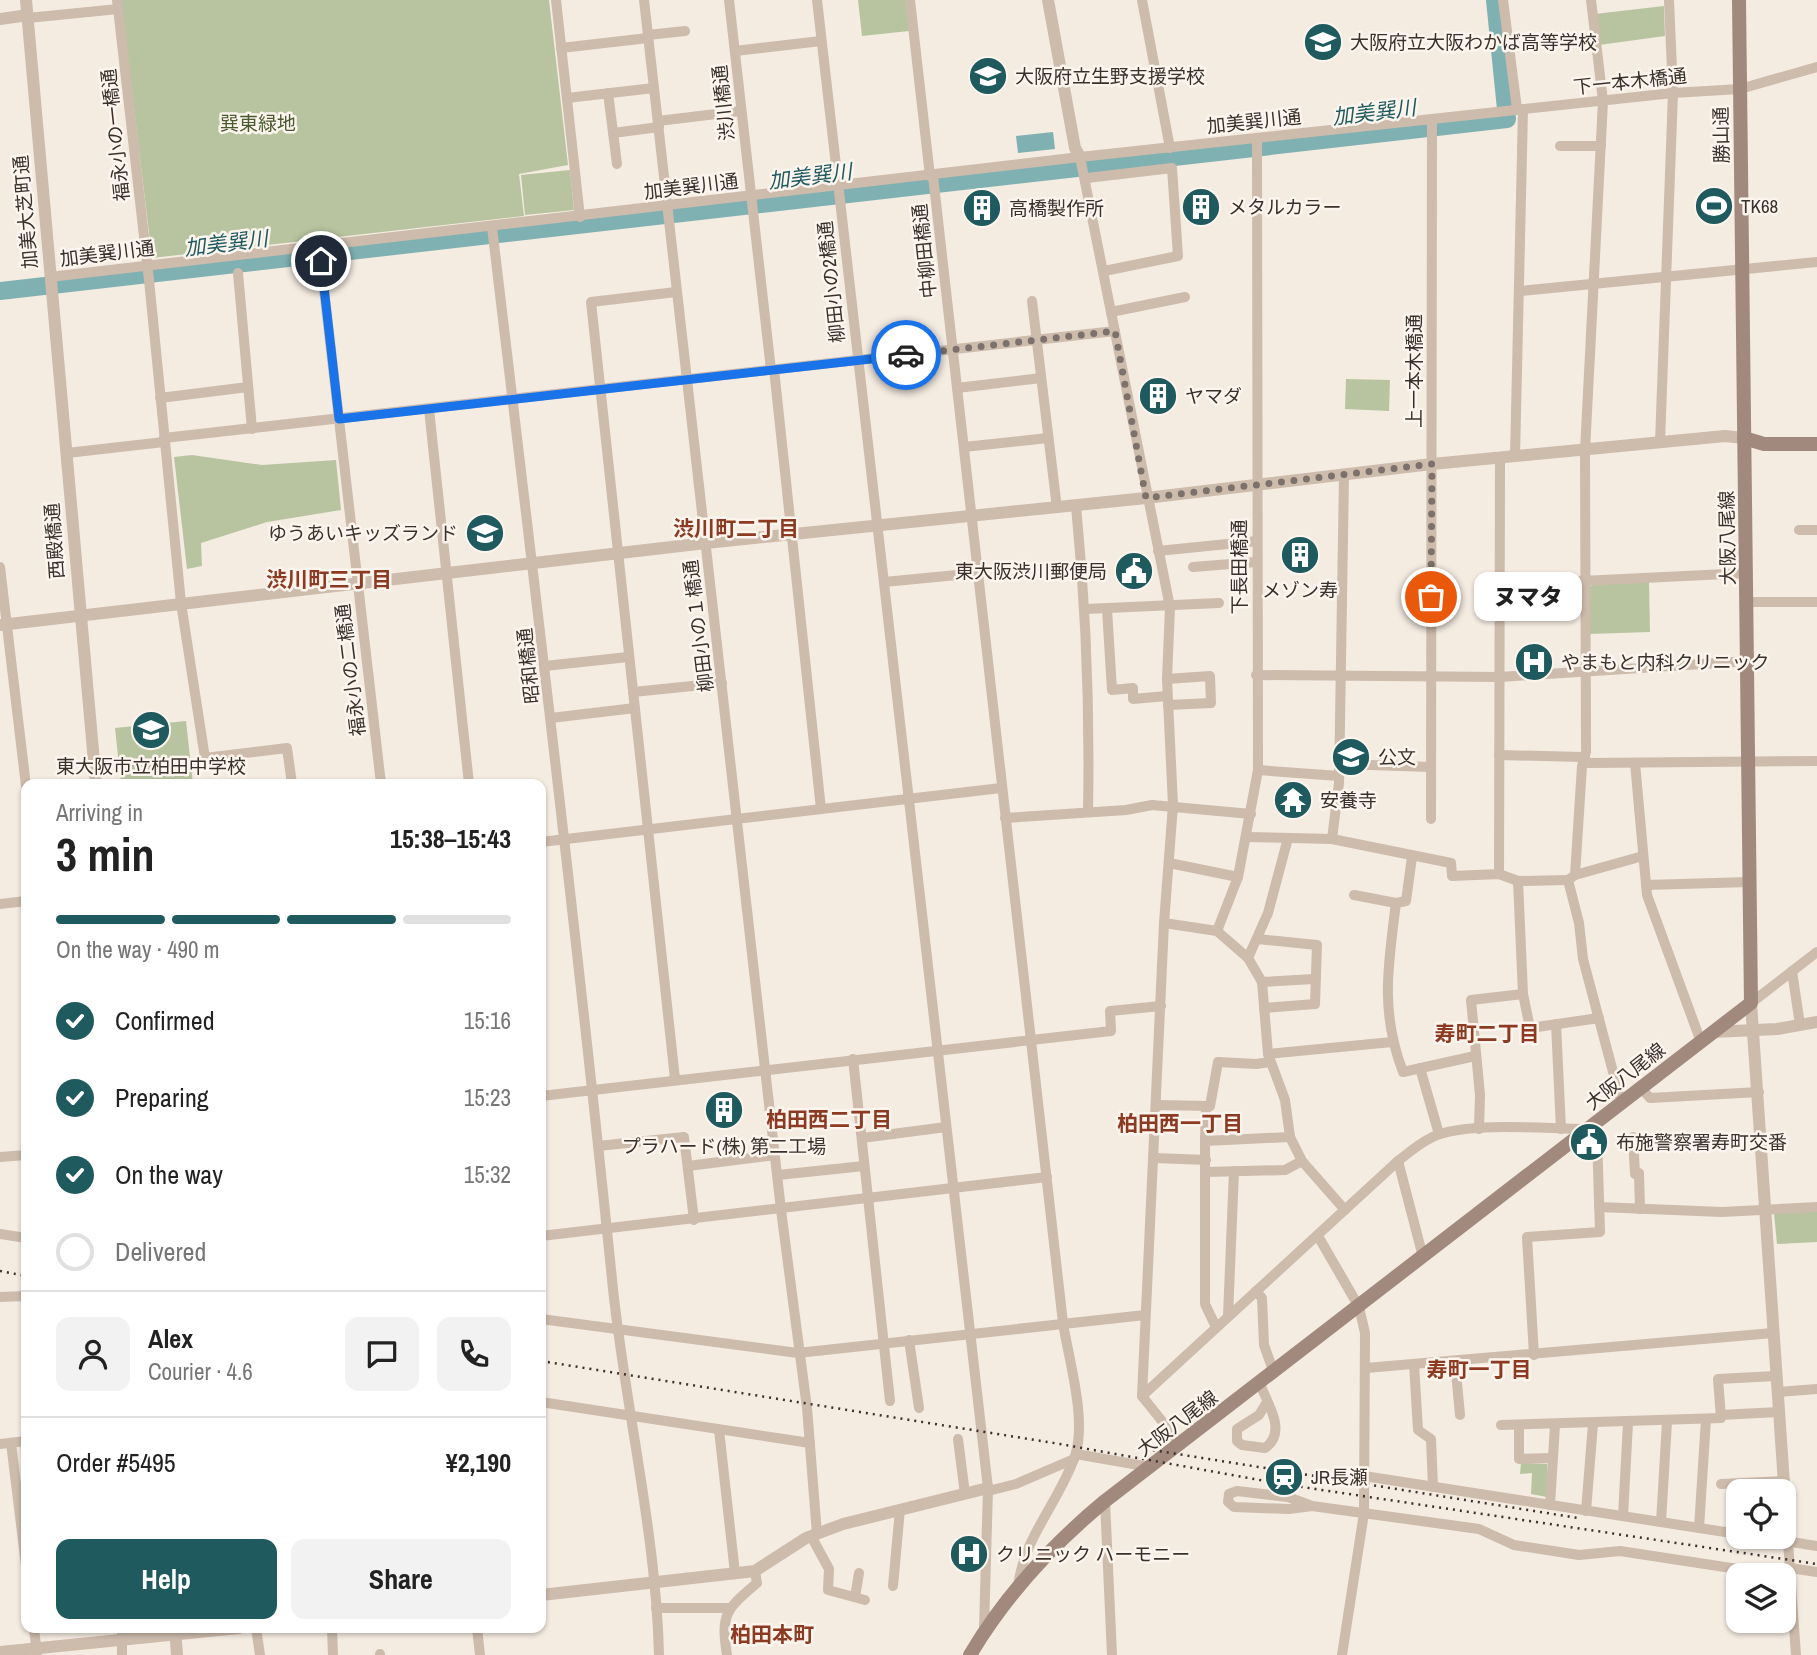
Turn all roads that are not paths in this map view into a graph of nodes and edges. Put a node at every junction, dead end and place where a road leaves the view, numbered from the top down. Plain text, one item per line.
1 (26, 0) edge
2 (556, 0) edge
3 (644, 0) edge
4 (729, 0) edge
5 (817, 0) edge
6 (911, 0) edge
7 (1048, 0) edge
8 (1142, 0) edge
9 (1503, 0) edge
10 (1591, 0) edge
11 (1669, 0) edge
12 (1739, 0) edge
13 (117, 4) edge
14 (28, 17) junction
15 (0, 19) edge
16 (685, 31) dead end
17 (648, 37) junction
18 (821, 41) junction
19 (561, 48) junction
20 (735, 51) junction
21 (1817, 67) edge
22 (654, 88) junction
23 (1740, 89) junction
24 (608, 93) junction
25 (1673, 93) junction
26 (567, 98) junction
27 (1603, 101) junction
28 (1514, 110) junction
29 (741, 111) junction
30 (658, 124) junction
31 (1432, 125) junction
32 (613, 133) junction
33 (1257, 146) junction
34 (1560, 146) dead end
35 (1601, 146) junction
36 (1170, 148) junction
37 (617, 164) dead end
38 (1084, 168) junction
39 (933, 181) junction
40 (838, 194) junction
41 (752, 203) junction
42 (668, 212) junction
43 (580, 217) junction
44 (492, 227) junction
45 (319, 246) junction
46 (1817, 262) edge
47 (1742, 269) junction
48 (1104, 271) junction
49 (148, 272) junction
50 (238, 273) dead end
51 (1665, 277) junction
52 (1594, 284) junction
53 (51, 285) junction
54 (1520, 291) junction
55 (676, 292) junction
56 (1185, 297) dead end
57 (1032, 300) dead end
58 (1111, 312) junction
59 (1115, 331) junction
60 (1037, 340) junction
61 (953, 349) junction
62 (858, 360) junction
63 (773, 370) junction
64 (687, 378) junction
65 (1041, 378) junction
66 (248, 387) junction
67 (601, 387) junction
68 (957, 388) junction
69 (513, 397) junction
70 (160, 398) junction
71 (429, 409) junction
72 (339, 419) junction
73 (253, 429) junction
74 (1817, 433) edge
75 (1048, 438) junction
76 (1744, 438) junction
77 (164, 440) junction
78 (1660, 442) junction
79 (1817, 444) edge
80 (964, 447) junction
81 (1585, 451) junction
82 (67, 453) junction
83 (1515, 456) junction
84 (1500, 458) junction
85 (1432, 464) junction
86 (1344, 475) junction
87 (1257, 485) junction
88 (1146, 498) junction
89 (1076, 506) junction
90 (1056, 508) junction
91 (972, 516) junction
92 (876, 524) junction
93 (1799, 530) dead end
94 (1817, 530) edge
95 (790, 534) junction
96 (1256, 541) junction
97 (706, 543) junction
98 (1158, 551) junction
99 (616, 553) junction
100 (534, 562) junction
101 (1256, 562) junction
102 (0, 567) edge
103 (1194, 567) dead end
104 (446, 573) junction
105 (978, 573) junction
106 (1747, 573) junction
107 (1584, 580) junction
108 (884, 582) junction
109 (358, 583) junction
110 (1500, 585) junction
111 (1747, 602) junction
112 (1817, 602) edge
113 (181, 603) junction
114 (1219, 603) dead end
115 (1170, 607) junction
116 (1086, 609) junction
117 (1107, 609) junction
118 (79, 617) junction
119 (3, 625) edge
120 (628, 657) junction
121 (1749, 661) junction
122 (545, 666) junction
123 (1586, 671) junction
124 (1256, 675) junction
125 (1341, 676) junction
126 (1430, 677) junction
127 (1500, 677) junction
128 (1167, 679) junction
129 (722, 683) junction
130 (633, 692) junction
131 (1168, 700) junction
132 (635, 708) junction
133 (551, 718) junction
134 (1499, 754) junction
135 (1585, 760) junction
136 (1749, 761) junction
137 (1817, 761) edge
138 (1635, 762) junction
139 (1340, 764) junction
140 (1431, 767) junction
141 (1258, 770) junction
142 (1339, 776) junction
143 (25, 779) edge
144 (95, 779) edge
145 (291, 779) edge
146 (380, 779) edge
147 (468, 779) edge
148 (1001, 788) junction
149 (908, 799) junction
150 (1173, 805) junction
151 (821, 809) junction
152 (1088, 811) junction
153 (1251, 814) junction
154 (1006, 818) junction
155 (1431, 818) dead end
156 (738, 820) junction
157 (649, 830) junction
158 (1247, 837) junction
159 (1288, 838) junction
160 (564, 839) junction
161 (1332, 839) junction
162 (546, 841) edge
163 (1643, 856) junction
164 (1412, 857) junction
165 (1169, 863) junction
166 (1499, 874) junction
167 (1238, 877) junction
168 (1571, 877) junction
169 (1518, 881) junction
170 (1749, 882) junction
171 (1646, 886) junction
172 (1354, 895) dead end
173 (21, 902) edge
174 (0, 904) edge
175 (1396, 904) junction
176 (1164, 923) junction
177 (1217, 931) junction
178 (1257, 939) junction
179 (1817, 952) edge
180 (1248, 958) junction
181 (1792, 971) junction
182 (1314, 979) junction
183 (1262, 982) junction
184 (1523, 994) junction
185 (1751, 1003) junction
186 (1161, 1006) junction
187 (1264, 1008) junction
188 (1599, 1018) junction
189 (1817, 1022) edge
190 (1556, 1024) junction
191 (1800, 1025) junction
192 (1754, 1029) junction
193 (1713, 1032) junction
194 (1031, 1039) junction
195 (1392, 1042) junction
196 (1701, 1042) junction
197 (937, 1049) junction
198 (1475, 1056) junction
199 (1269, 1058) junction
200 (853, 1059) junction
201 (1420, 1068) junction
202 (766, 1069) junction
203 (675, 1079) junction
204 (1641, 1087) junction
205 (591, 1089) junction
206 (1759, 1092) junction
207 (546, 1096) edge
208 (1622, 1102) junction
209 (1156, 1105) junction
210 (1206, 1106) junction
211 (947, 1127) junction
212 (1479, 1129) junction
213 (1561, 1129) junction
214 (1588, 1129) junction
215 (1439, 1134) junction
216 (1290, 1137) junction
217 (1633, 1137) dead end
218 (862, 1138) junction
219 (1205, 1141) junction
220 (598, 1146) junction
221 (21, 1155) edge
222 (775, 1155) junction
223 (0, 1157) edge
224 (1154, 1158) junction
225 (1206, 1160) junction
226 (1302, 1161) junction
227 (1398, 1161) junction
228 (688, 1166) junction
229 (864, 1166) junction
230 (1234, 1171) junction
231 (1206, 1172) junction
232 (778, 1175) junction
233 (1047, 1177) junction
234 (954, 1189) junction
235 (867, 1200) junction
236 (1599, 1207) junction
237 (1817, 1207) edge
238 (1640, 1209) junction
239 (781, 1210) junction
240 (1345, 1210) junction
241 (1766, 1210) junction
242 (694, 1220) junction
243 (607, 1229) junction
244 (0, 1234) edge
245 (546, 1235) edge
246 (1318, 1236) junction
247 (21, 1237) edge
248 (1423, 1257) junction
249 (1256, 1291) junction
250 (21, 1296) edge
251 (0, 1297) edge
252 (1359, 1307) junction
253 (1146, 1315) junction
254 (1228, 1316) junction
255 (546, 1320) edge
256 (1063, 1323) junction
257 (1216, 1327) junction
258 (618, 1331) junction
259 (970, 1333) junction
260 (1773, 1333) junction
261 (909, 1340) junction
262 (882, 1343) junction
263 (799, 1353) junction
264 (1534, 1355) junction
265 (1455, 1361) junction
266 (1414, 1364) junction
267 (1366, 1368) junction
268 (1274, 1373) junction
269 (1776, 1376) junction
270 (1260, 1384) junction
271 (1817, 1389) edge
272 (1777, 1392) junction
273 (1142, 1395) junction
274 (890, 1401) dead end
275 (1267, 1402) junction
276 (546, 1403) edge
277 (919, 1408) dead end
278 (1779, 1412) junction
279 (1720, 1415) junction
280 (629, 1416) junction
281 (1460, 1416) dead end
282 (1706, 1419) junction
283 (1667, 1422) junction
284 (1628, 1423) junction
285 (1592, 1424) junction
286 (1502, 1425) dead end
287 (1555, 1425) junction
288 (1519, 1426) junction
289 (719, 1430) junction
290 (958, 1439) dead end
291 (6, 1443) edge
292 (810, 1443) junction
293 (1181, 1445) junction
294 (1075, 1457) junction
295 (1553, 1458) junction
296 (1150, 1468) junction
297 (1364, 1476) junction
298 (1784, 1479) edge
299 (1721, 1485) dead end
300 (1726, 1485) edge
301 (1433, 1487) junction
302 (988, 1490) junction
303 (965, 1494) junction
304 (1105, 1501) junction
305 (1550, 1505) junction
306 (1312, 1506) junction
307 (900, 1509) junction
308 (1586, 1511) junction
309 (1364, 1513) junction
310 (1623, 1516) junction
311 (1661, 1522) junction
312 (1699, 1528) junction
313 (1726, 1532) edge
314 (21, 1534) edge
315 (814, 1535) junction
316 (1796, 1543) edge
317 (1817, 1546) edge
318 (1028, 1549) junction
319 (1044, 1558) junction
320 (1726, 1567) edge
321 (1796, 1569) edge
322 (755, 1571) junction
323 (1817, 1572) edge
324 (736, 1573) junction
325 (859, 1573) dead end
326 (654, 1582) junction
327 (893, 1586) dead end
328 (1018, 1588) junction
329 (546, 1594) edge
330 (656, 1608) junction
331 (728, 1608) junction
332 (984, 1631) junction
333 (35, 1633) edge
334 (122, 1633) edge
335 (175, 1633) edge
336 (257, 1633) edge
337 (332, 1633) edge
338 (478, 1633) edge
339 (1794, 1633) edge
340 (0, 1652) edge
341 (37, 1652) edge
342 (122, 1655) edge
343 (177, 1655) edge
344 (260, 1655) edge
345 (333, 1655) edge
346 (480, 1655) edge
347 (659, 1655) edge
348 (727, 1655) edge
349 (970, 1655) edge
350 (1112, 1655) edge
351 (1342, 1655) edge
352 (1796, 1655) edge

1 - 14 street, 加美大芝町通
2 - 19 street
3 - 17 street, 柳田小の１橋通
4 - 20 street, 渋川橋通
5 - 18 street, 柳田小の2橋通
6 - 39 street, 中柳田橋通
7 - 38 street
8 - 36 street
9 - 28 street
10 - 27 street
11 - 25 street
12 - 23 main road, 勝山通
13 - 14 street
13 - 49 street, 福永小の一橋通
14 - 15 street
14 - 53 street, 加美大芝町通
16 - 17 street
17 - 19 street
17 - 22 street, 柳田小の１橋通
18 - 20 street
18 - 40 street, 柳田小の2橋通
19 - 26 street
20 - 29 street, 渋川橋通
21 - 23 street, 下一本木橋通
22 - 24 street
22 - 30 street, 柳田小の１橋通
23 - 25 street, 下一本木橋通
23 - 47 main road, 勝山通
24 - 26 street
24 - 32 street
25 - 27 street, 下一本木橋通
25 - 51 street
26 - 43 street
27 - 28 street, 下一本木橋通
27 - 35 street
28 - 31 street, 加美巽川通
28 - 54 street
29 - 30 street
29 - 41 street, 渋川橋通
30 - 32 street
30 - 42 street, 柳田小の１橋通
31 - 33 street, 加美巽川通
31 - 85 street, 上一本木橋通
32 - 37 street
33 - 36 street, 加美巽川通
33 - 87 street, 下長田橋通
34 - 35 street
35 - 52 street
36 - 38 street, 加美巽川通
38 - 39 street, 加美巽川通
38 - 48 street
38 - 48 street
39 - 40 street, 加美巽川通
39 - 61 street, 中柳田橋通
40 - 41 street, 加美巽川通
40 - 62 street, 柳田小の2橋通
41 - 42 street, 加美巽川通
41 - 63 street, 渋川橋通
42 - 43 street, 加美巽川通
42 - 55 street, 柳田小の１橋通
43 - 44 street, 加美巽川通
44 - 45 street, 加美巽川通
44 - 69 street, 昭和橋通
45 - 49 street, 加美巽川通
45 - 72 street, 福永小の二橋通
46 - 47 street
47 - 51 street
47 - 76 main road, 大阪八尾線
48 - 58 street
49 - 53 street, 加美巽川通
49 - 70 street, 福永小の一橋通
50 - 66 street
51 - 52 street
51 - 78 street
52 - 54 street
52 - 81 street
53 - 82 street, 西殿橋通
54 - 83 street
55 - 64 street, 柳田小の１橋通
55 - 67 street
56 - 58 street
57 - 60 street
58 - 59 street
59 - 60 street
59 - 88 street
60 - 61 street
60 - 65 street
61 - 62 street
61 - 68 street, 中柳田橋通
62 - 63 street
62 - 92 street, 柳田小の2橋通
63 - 64 street
63 - 95 street, 渋川橋通
64 - 67 street
64 - 97 street, 柳田小の１橋通
65 - 68 street
65 - 75 street
66 - 70 street
66 - 73 street
67 - 69 street
67 - 99 street
68 - 80 street, 中柳田橋通
69 - 71 street
69 - 100 street, 昭和橋通
70 - 77 street, 福永小の一橋通
71 - 72 street
71 - 104 street
72 - 73 street
72 - 109 street, 福永小の二橋通
73 - 77 street
74 - 76 main road
75 - 80 street
75 - 90 street
76 - 78 street
76 - 79 main road
76 - 106 main road, 大阪八尾線
77 - 82 street
77 - 113 street, 福永小の一橋通
78 - 81 street
80 - 91 street, 中柳田橋通
81 - 83 street
81 - 107 street
82 - 118 street, 西殿橋通
83 - 84 street
84 - 85 street
84 - 110 street
85 - 86 street
85 - 126 street, 上一本木橋通
86 - 87 street
86 - 125 street
87 - 88 street
87 - 96 street, 下長田橋通
88 - 89 street
88 - 98 street
89 - 90 street
89 - 116 street
90 - 91 street
91 - 92 street
91 - 105 street, 中柳田橋通
92 - 95 street
92 - 108 street, 柳田小の2橋通
93 - 94 street
95 - 97 street
95 - 151 street, 渋川橋通
96 - 98 street
96 - 101 street, 下長田橋通
97 - 99 street
97 - 129 street, 柳田小の１橋通
98 - 115 street
99 - 100 street
99 - 120 street
100 - 104 street
100 - 122 street, 昭和橋通
101 - 103 street
101 - 124 street, 下長田橋通
102 - 119 street
104 - 109 street
104 - 147 street
105 - 108 street
105 - 148 street, 中柳田橋通
106 - 107 street
106 - 111 main road, 大阪八尾線
107 - 110 street
107 - 123 street
108 - 149 street, 柳田小の2橋通
109 - 113 street
109 - 146 street, 福永小の二橋通
110 - 127 street
111 - 112 street
111 - 121 main road, 大阪八尾線
113 - 118 street
113 - 145 street, 福永小の一橋通
114 - 115 street
115 - 117 street
115 - 128 street
116 - 117 street
116 - 152 street
117 - 131 street
118 - 119 street
118 - 144 street, 西殿橋通
119 - 143 street
120 - 122 street
120 - 130 street
121 - 123 street
121 - 136 main road, 大阪八尾線
122 - 133 street, 昭和橋通
123 - 127 street
123 - 135 street
124 - 125 street
124 - 141 street, 下長田橋通
125 - 126 street
125 - 139 street
126 - 127 street
126 - 140 street, 上一本木橋通
127 - 134 street
128 - 131 street
128 - 131 street
129 - 130 street
129 - 156 street, 柳田小の１橋通
130 - 132 street
131 - 150 street
132 - 133 street
132 - 157 street
133 - 160 street, 昭和橋通
134 - 135 street
134 - 166 street
135 - 138 street
135 - 168 street
136 - 137 street
136 - 138 street
136 - 170 main road, 大阪八尾線
138 - 163 street
139 - 140 street
139 - 142 street
140 - 155 street, 上一本木橋通
141 - 142 street
141 - 153 street, 下長田橋通
142 - 161 street
148 - 149 street
148 - 154 street, 中柳田橋通
149 - 151 street
149 - 197 street, 柳田小の2橋通
150 - 152 street
150 - 153 street
150 - 165 street
151 - 156 street
152 - 154 street
153 - 158 street, 下長田橋通
154 - 194 street, 中柳田橋通
156 - 157 street
156 - 202 street, 柳田小の１橋通
157 - 160 street
157 - 203 street
158 - 159 street
158 - 167 street, 下長田橋通
159 - 161 street
159 - 178 street
160 - 162 street
160 - 205 street, 昭和橋通
161 - 164 street
163 - 168 street
163 - 171 street
164 - 166 street
164 - 175 street
165 - 167 street
165 - 176 street
166 - 169 street
167 - 177 street, 下長田橋通
168 - 169 street
168 - 188 street
169 - 184 street
170 - 171 street
170 - 185 main road, 大阪八尾線
171 - 196 street
172 - 175 street
173 - 174 street
175 - 195 street
176 - 177 street
176 - 186 street
177 - 180 street
178 - 180 street
178 - 182 street
179 - 181 street
180 - 183 street
181 - 185 street
181 - 191 street
182 - 183 street
182 - 187 street
183 - 187 street
184 - 190 street
184 - 198 street
185 - 192 street
185 - 193 main road, 大阪八尾線
186 - 194 street
186 - 209 street
187 - 199 street
188 - 190 street
188 - 208 street
189 - 191 street
190 - 213 street
191 - 192 street
192 - 193 street
192 - 206 street
193 - 196 main road, 大阪八尾線
194 - 197 street
194 - 233 street, 中柳田橋通
195 - 199 street
195 - 201 street
196 - 204 main road, 大阪八尾線
197 - 200 street
197 - 211 street, 柳田小の2橋通
198 - 201 street
198 - 212 street
199 - 210 street
199 - 216 street
200 - 202 street
200 - 218 street
201 - 215 street
202 - 203 street
202 - 222 street, 柳田小の１橋通
203 - 205 street
204 - 206 street
204 - 208 main road, 大阪八尾線
205 - 207 street
205 - 220 street, 昭和橋通
206 - 241 street
208 - 214 main road, 大阪八尾線
209 - 210 street
209 - 224 street
210 - 219 street
211 - 218 street
211 - 234 street, 柳田小の2橋通
212 - 213 street
212 - 215 street
213 - 214 street
214 - 236 street
214 - 248 main road, 大阪八尾線
215 - 227 street
216 - 219 street
216 - 226 street
217 - 238 street
218 - 229 street
219 - 225 street
220 - 228 street
220 - 243 street, 昭和橋通
221 - 223 street
222 - 228 street
222 - 232 street, 柳田小の１橋通
224 - 225 street
224 - 253 street
225 - 231 street
226 - 230 street
226 - 240 street
227 - 240 street
227 - 248 street
228 - 242 street
229 - 232 street
229 - 235 street
230 - 231 street
230 - 254 street
231 - 257 street
232 - 239 street, 柳田小の１橋通
233 - 234 street
233 - 256 street, 中柳田橋通
234 - 235 street
234 - 259 street, 柳田小の2橋通
235 - 239 street
235 - 262 street
236 - 238 street
236 - 264 street
237 - 241 street
238 - 241 street
239 - 242 street
239 - 263 street, 柳田小の１橋通
240 - 246 street
241 - 260 street
242 - 243 street
243 - 245 street
243 - 258 street, 昭和橋通
244 - 247 street
246 - 249 street
246 - 252 street
248 - 252 main road, 大阪八尾線
249 - 254 street
249 - 268 street
250 - 251 street
252 - 267 street
252 - 268 main road, 大阪八尾線
253 - 256 street
253 - 273 street
254 - 257 street
255 - 258 street
256 - 259 street
256 - 294 street, 中柳田橋通
257 - 273 street
258 - 263 street
258 - 280 street, 昭和橋通
259 - 261 street
259 - 302 street, 柳田小の2橋通
260 - 264 street
260 - 269 street
261 - 262 street
261 - 277 street
262 - 263 street
262 - 274 street
263 - 292 street, 柳田小の１橋通
264 - 265 street
265 - 266 street
265 - 281 street
266 - 267 street
266 - 301 street
267 - 297 street
268 - 270 main road, 大阪八尾線
269 - 272 street
269 - 279 street
270 - 275 street
270 - 293 main road, 大阪八尾線
271 - 272 street
272 - 278 street
273 - 293 street
275 - 275 street
276 - 280 street
278 - 279 street
278 - 298 street
279 - 282 street
280 - 289 street
280 - 326 street, 昭和橋通
282 - 283 street
282 - 312 street
283 - 284 street
283 - 311 street
284 - 285 street
284 - 310 street
285 - 287 street
285 - 308 street
286 - 288 street
287 - 288 street
287 - 295 street
288 - 295 street
289 - 292 street
289 - 324 street
290 - 303 street
291 - 314 street
292 - 315 street, 柳田小の１橋通
293 - 296 main road, 大阪八尾線
294 - 296 street
294 - 302 street
294 - 318 street
295 - 305 street
296 - 304 main road, 大阪八尾線
297 - 301 street
297 - 309 street
299 - 300 street
301 - 305 street
302 - 303 street
302 - 332 street, 柳田小の2橋通
303 - 307 street
304 - 319 main road, 大阪八尾線
304 - 350 street
305 - 308 street
306 - 306 street
306 - 309 street
307 - 315 street
307 - 327 street
308 - 310 street
309 - 320 street
309 - 351 street
310 - 311 street
311 - 312 street
312 - 313 street
315 - 322 street
315 - 325 street
316 - 317 street
318 - 319 street
318 - 328 street
319 - 328 main road, 大阪八尾線
321 - 323 street
322 - 324 street
322 - 331 street
324 - 326 street
326 - 329 street
326 - 330 street, 昭和橋通
328 - 332 main road, 大阪八尾線
330 - 331 street
330 - 347 street, 昭和橋通
331 - 348 street
332 - 349 main road, 大阪八尾線
333 - 341 street
334 - 341 street
334 - 342 street
335 - 343 street
336 - 344 street
337 - 345 street
338 - 346 street
339 - 352 street
340 - 341 street

